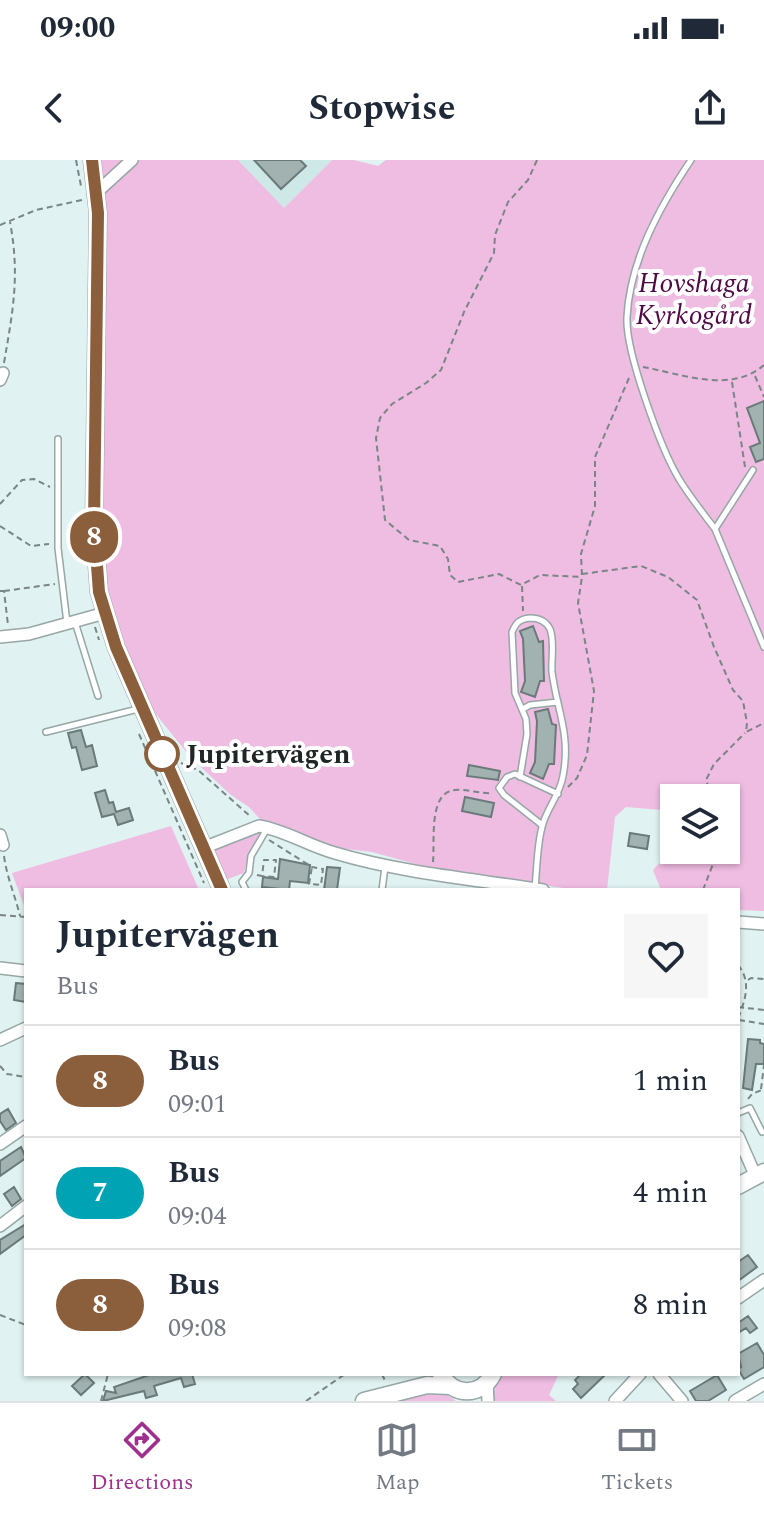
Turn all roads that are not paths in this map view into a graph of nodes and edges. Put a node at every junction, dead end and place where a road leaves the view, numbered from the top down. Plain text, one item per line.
1 (92, 160) edge
2 (132, 160) edge
3 (691, 160) edge
4 (97, 192) junction
5 (58, 439) dead end
6 (753, 470) dead end
7 (715, 529) junction
8 (105, 613) junction
9 (71, 623) junction
10 (5, 637) edge
11 (764, 647) edge
12 (98, 696) dead end
13 (558, 702) junction
14 (143, 707) junction
15 (523, 709) junction
16 (46, 732) dead end
17 (520, 777) junction
18 (558, 794) junction
19 (542, 825) junction
20 (264, 830) junction
21 (203, 848) junction
22 (385, 864) junction
23 (497, 886) edge
24 (221, 888) edge
25 (245, 888) edge
26 (382, 888) edge
27 (525, 888) edge
28 (539, 888) edge
29 (740, 922) edge
30 (764, 924) edge
31 (0, 968) edge
32 (24, 971) edge
33 (24, 1029) edge
34 (0, 1040) edge
35 (740, 1112) edge
36 (24, 1127) edge
37 (762, 1132) dead end
38 (740, 1139) edge
39 (0, 1144) edge
40 (760, 1174) edge
41 (740, 1185) edge
42 (24, 1208) edge
43 (0, 1226) edge
44 (764, 1280) edge
45 (740, 1297) edge
46 (421, 1376) edge
47 (638, 1376) edge
48 (661, 1376) edge
49 (490, 1379) edge
50 (764, 1384) edge
51 (454, 1388) edge
52 (367, 1400) edge
53 (488, 1401) edge
54 (615, 1401) edge
55 (682, 1401) edge
56 (735, 1401) edge

1 - 4 street
2 - 4 street
3 - 7 lane
4 - 8 street
5 - 9 lane
6 - 7 lane
7 - 11 lane
8 - 9 street
8 - 14 street
9 - 10 street
9 - 12 lane
13 - 15 lane
13 - 15 lane
13 - 18 lane
14 - 16 lane
14 - 21 street
15 - 17 lane
17 - 18 lane
17 - 19 lane
18 - 19 lane
19 - 28 lane
20 - 21 street
20 - 22 street
20 - 25 lane
21 - 24 street
22 - 23 street
22 - 26 lane
23 - 27 street
29 - 30 street
31 - 32 street
33 - 34 street
35 - 37 lane
36 - 39 street
38 - 40 street
40 - 41 street
42 - 43 street
44 - 45 street
46 - 52 street
47 - 54 street
48 - 55 street
49 - 51 street
49 - 53 street
50 - 56 street
51 - 52 street

